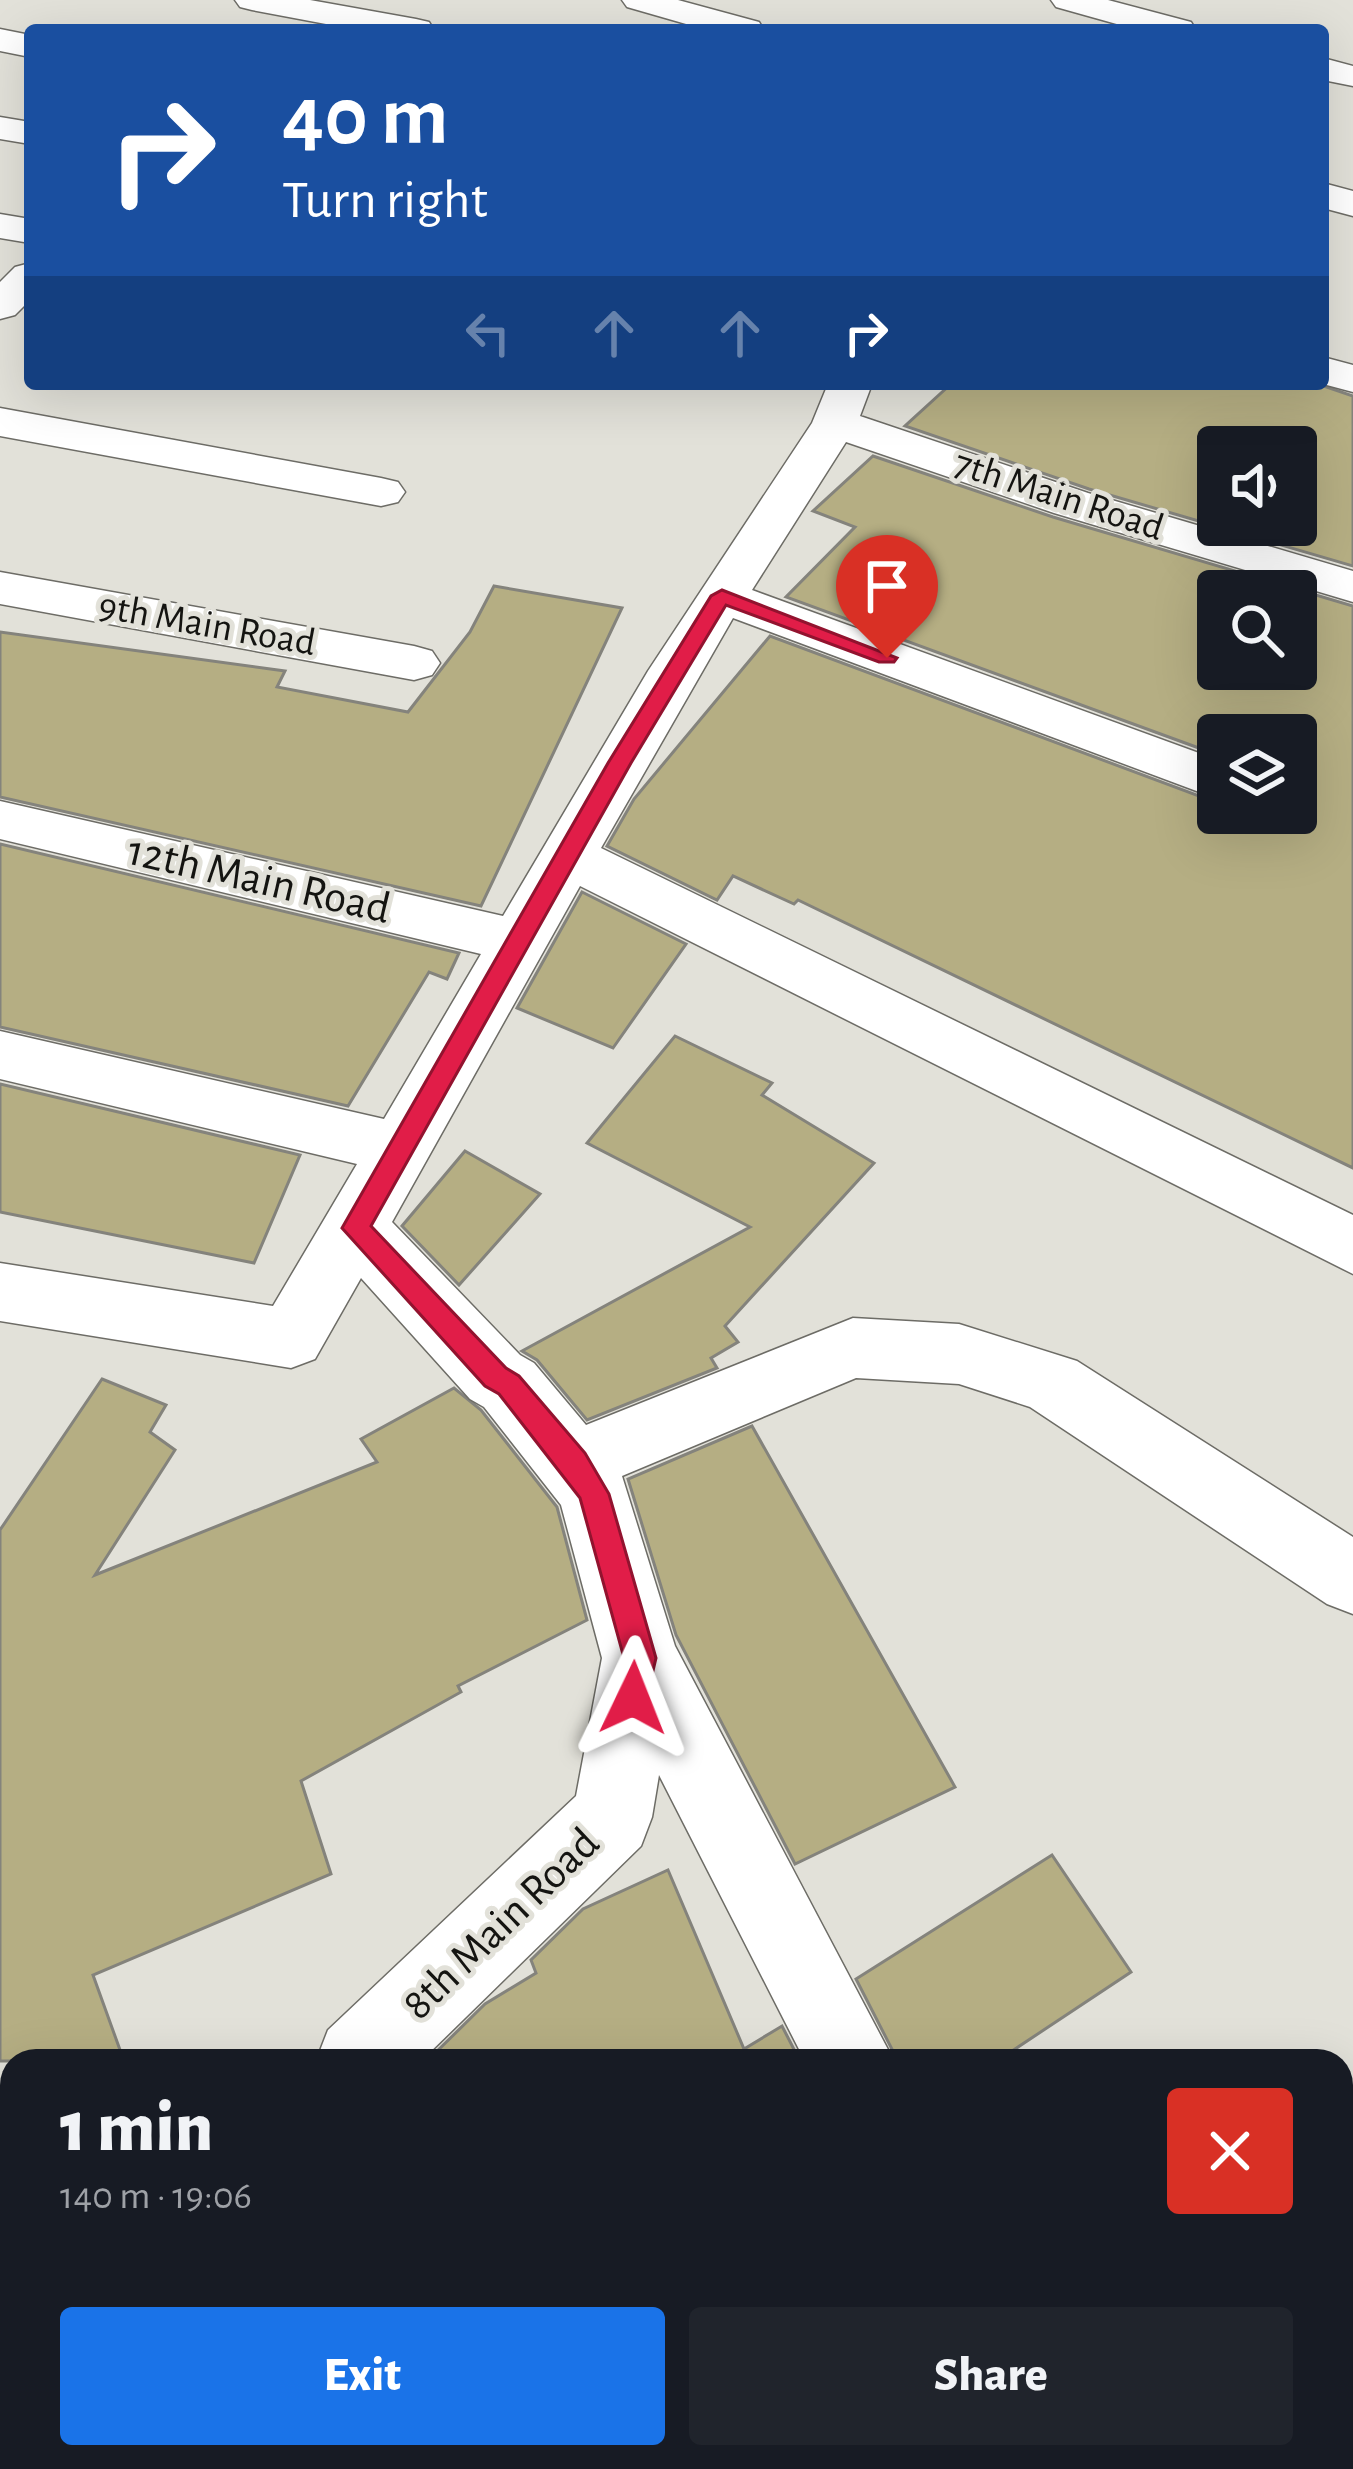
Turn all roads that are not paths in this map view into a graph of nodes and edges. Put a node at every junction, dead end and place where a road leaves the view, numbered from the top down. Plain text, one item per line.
1 (252, 0) edge
2 (639, 0) edge
3 (1068, 0) edge
4 (310, 14) edge
5 (376, 24) edge
6 (725, 24) edge
7 (1156, 24) edge
8 (24, 282) edge
9 (0, 306) edge
10 (843, 403) edge
11 (0, 422) edge
12 (381, 492) dead end
13 (1353, 587) edge
14 (0, 588) edge
15 (722, 596) junction
16 (414, 663) dead end
17 (1197, 772) edge
18 (0, 820) edge
19 (567, 855) junction
20 (518, 941) junction
21 (0, 1055) edge
22 (403, 1149) junction
23 (356, 1228) junction
24 (1353, 1246) edge
25 (0, 1292) edge
26 (574, 1463) junction
27 (1353, 1579) edge
28 (640, 1658) junction
29 (371, 2049) edge
30 (845, 2049) edge

1 - 4 street
2 - 6 street
3 - 7 street
4 - 5 street
8 - 9 street
10 - 13 street, 7th Main Road
10 - 15 street
11 - 12 street
14 - 16 street, 9th Main Road
15 - 17 street
15 - 19 street
18 - 20 street, 12th Main Road
19 - 20 street
19 - 24 street
20 - 22 street
21 - 22 street
22 - 23 street
23 - 25 street
23 - 26 street, 8th Main Road
26 - 27 street
26 - 28 street, 8th Main Road
28 - 29 street, 8th Main Road
28 - 30 street

